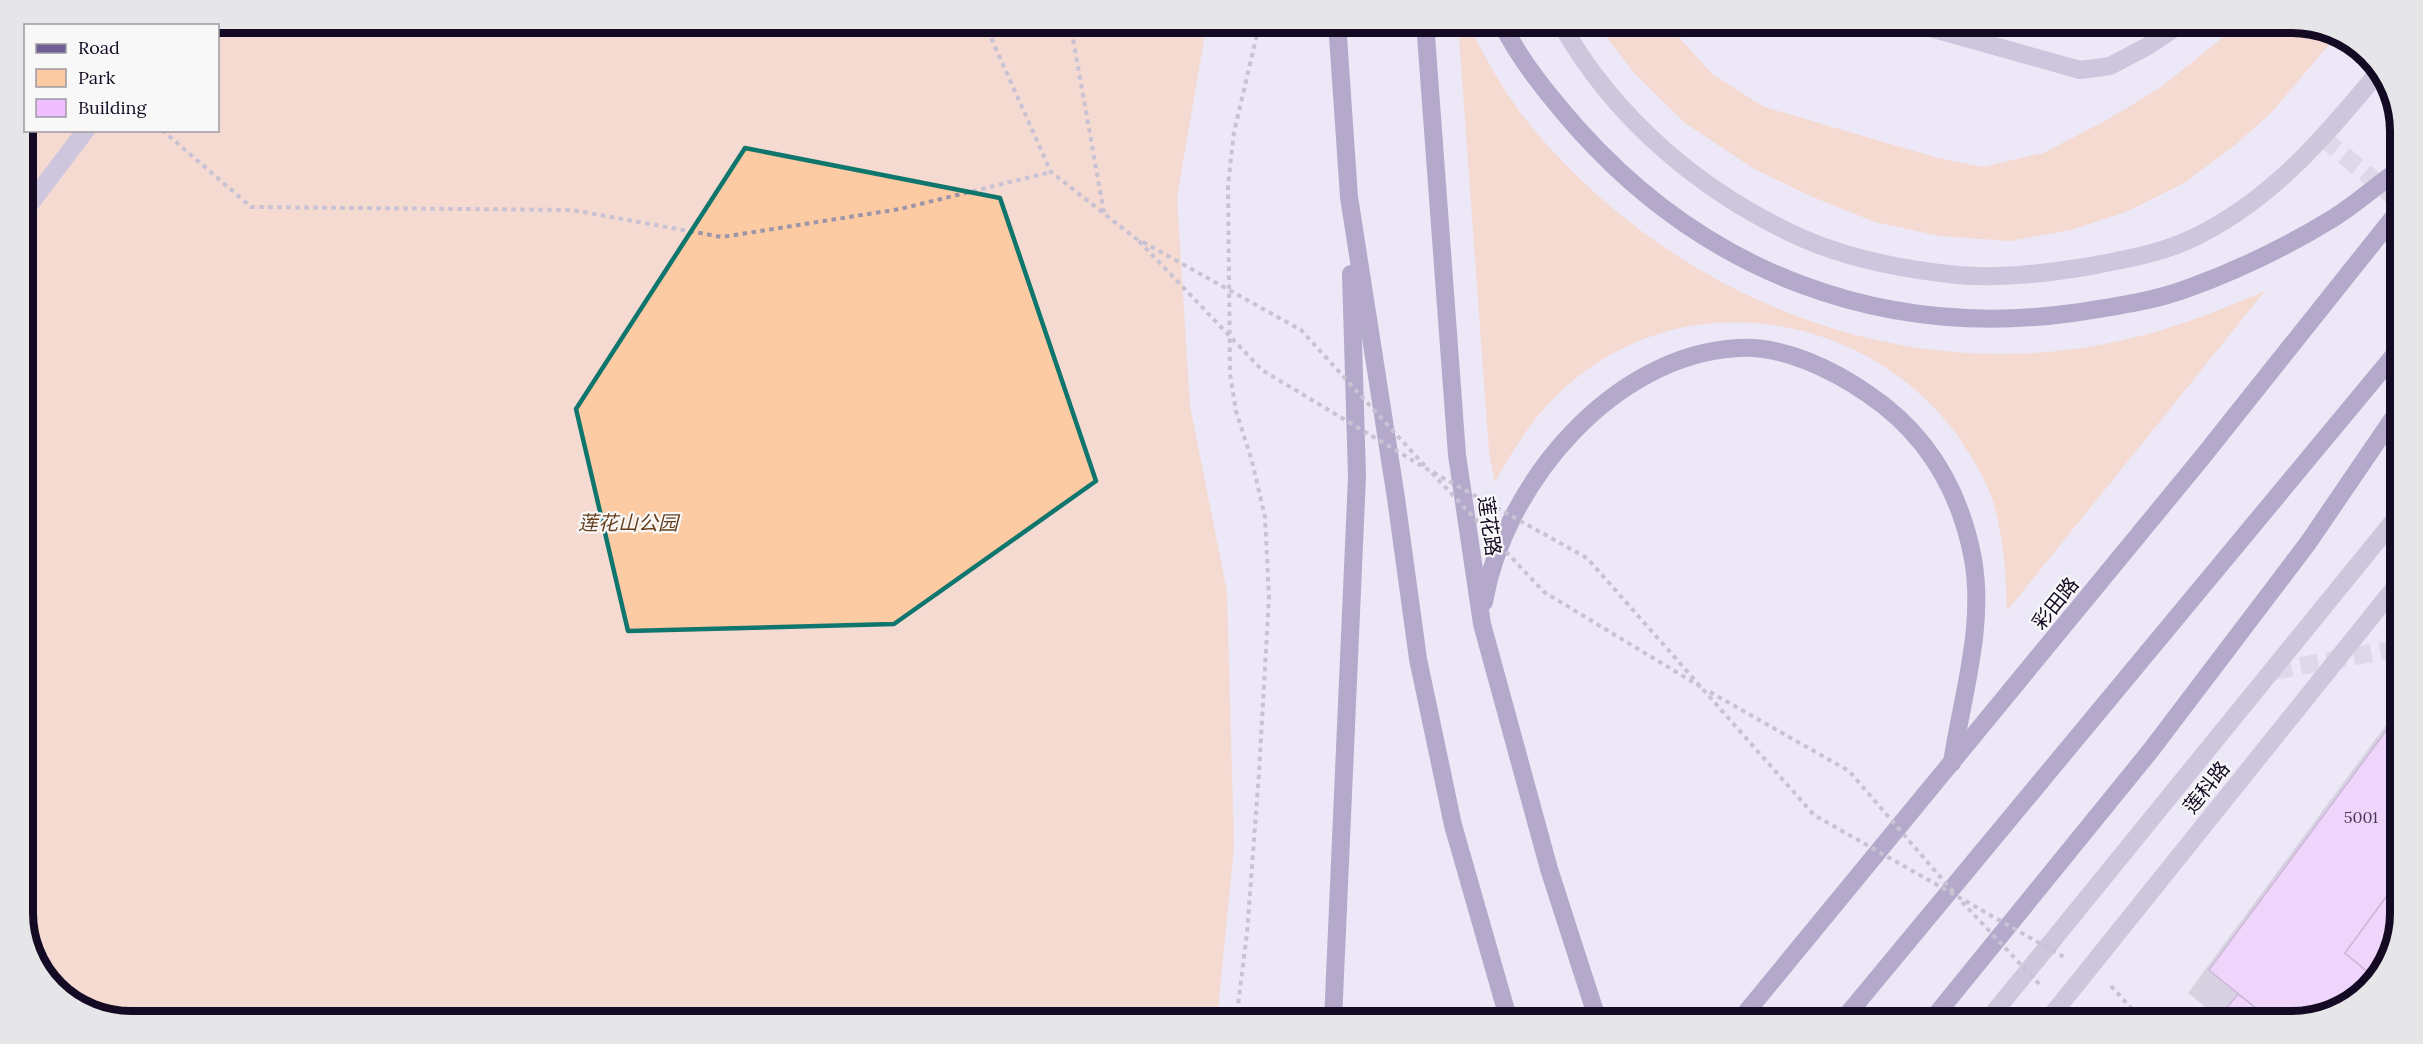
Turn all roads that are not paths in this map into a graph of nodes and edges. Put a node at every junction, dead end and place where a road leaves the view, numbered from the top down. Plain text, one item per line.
1 (1338, 33) edge
2 (1426, 33) edge
3 (1508, 33) edge
4 (1566, 33) edge
5 (1948, 33) edge
6 (2168, 33) edge
7 (2374, 76) edge
8 (84, 132) edge
9 (2390, 176) edge
10 (1348, 197) junction
11 (33, 200) edge
12 (2390, 222) edge
13 (2390, 360) edge
14 (2390, 423) edge
15 (2390, 525) edge
16 (2390, 593) edge
17 (1482, 624) junction
18 (1952, 764) junction
19 (1333, 1011) edge
20 (1506, 1011) edge
21 (1594, 1011) edge
22 (1748, 1011) edge
23 (1851, 1011) edge
24 (1940, 1011) edge
25 (1997, 1011) edge
26 (2056, 1011) edge

1 - 10 main road
2 - 17 main road, 莲花路
3 - 9 main road
4 - 7 street
5 - 6 street
8 - 11 street
10 - 19 main road
10 - 20 main road
12 - 18 main road, 彩田路
13 - 23 main road
14 - 24 main road
15 - 25 street
16 - 26 street, 莲科路, bridge
17 - 18 main road
17 - 21 main road, 莲花路
18 - 22 main road, 彩田路, bridge

